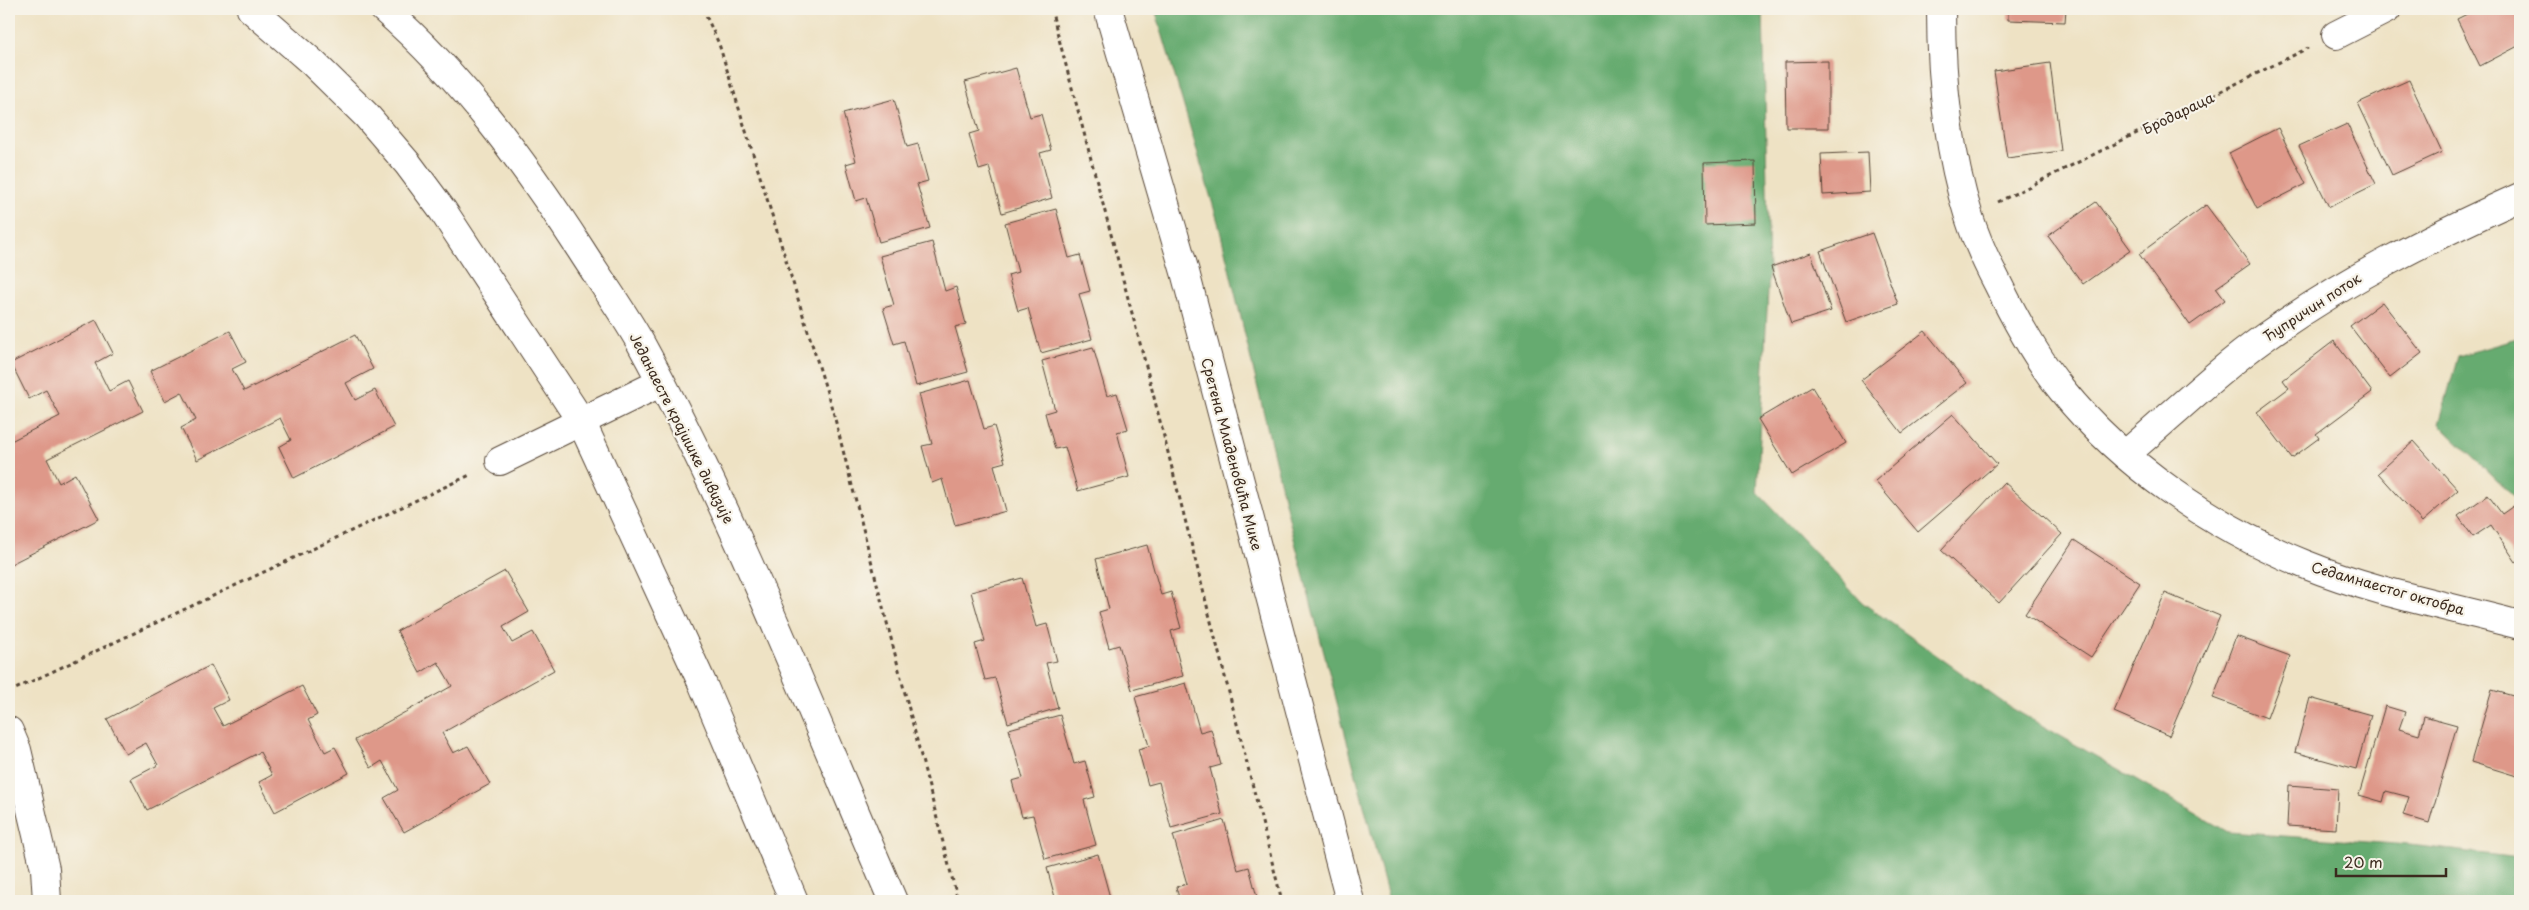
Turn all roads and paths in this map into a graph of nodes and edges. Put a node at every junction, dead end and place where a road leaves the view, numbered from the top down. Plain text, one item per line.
1 (251, 9) edge
2 (384, 9) edge
3 (702, 9) edge
4 (1051, 9) edge
5 (1108, 9) edge
6 (1941, 9) edge
7 (2387, 9) edge
8 (2336, 34) joint
9 (2520, 197) edge
10 (1969, 217) junction
11 (660, 383) junction
12 (581, 421) junction
13 (2126, 454) junction
14 (500, 461) joint
15 (2520, 625) edge
16 (9, 692) edge
17 (9, 731) edge
18 (47, 901) edge
19 (794, 901) edge
20 (893, 901) edge
21 (958, 901) edge
22 (1282, 901) edge
23 (1350, 901) edge

1 - 12 street
2 - 11 street, Једанаесте крајишке дивизије
3 - 21 path
4 - 22 path
5 - 23 street, Сретена Младеновића Мике
6 - 10 street, Седамнаестог октобра
7 - 8 street
8 - 10 path, Бродараца
9 - 13 street, Ћупричин поток
10 - 13 street, Седамнаестог октобра
11 - 12 street
11 - 20 street, Једанаесте крајишке дивизије
12 - 14 street
12 - 19 street
13 - 15 street, Седамнаестог октобра
14 - 16 path
17 - 18 street

